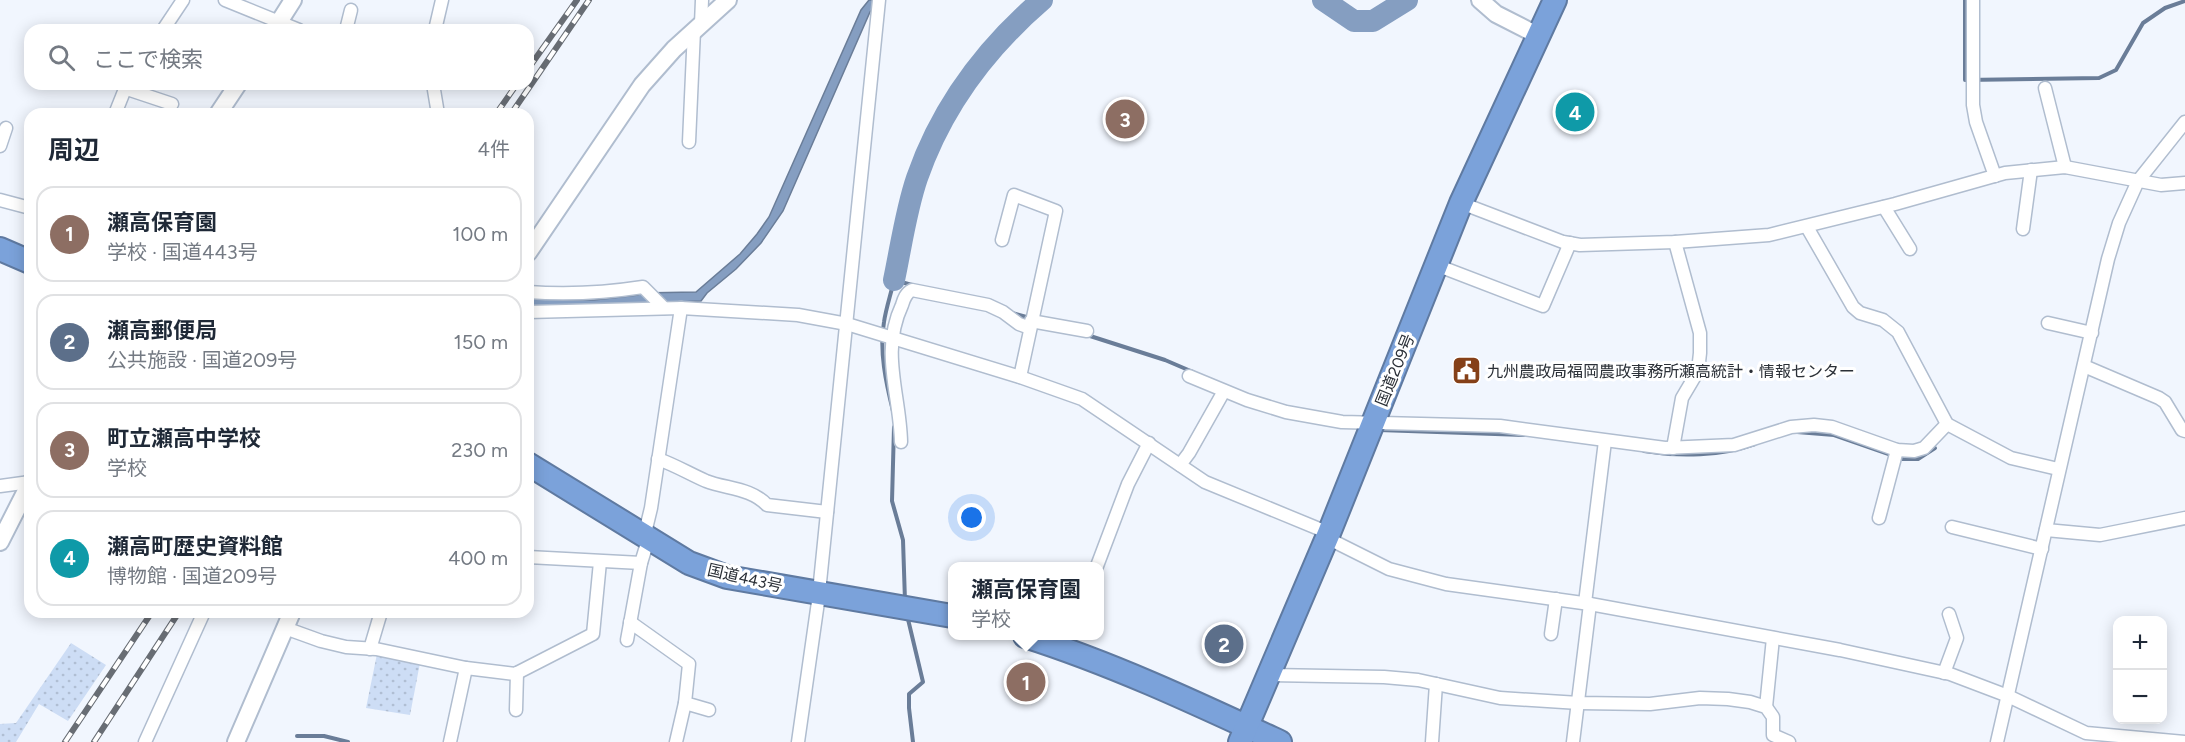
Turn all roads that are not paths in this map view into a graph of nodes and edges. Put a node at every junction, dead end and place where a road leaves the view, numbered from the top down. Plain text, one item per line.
1 (183, 0) edge
2 (225, 0) edge
3 (293, 0) edge
4 (442, 0) edge
5 (702, 0) edge
6 (728, 0) edge
7 (879, 0) edge
8 (1480, 0) edge
9 (1555, 0) edge
10 (1973, 0) edge
11 (351, 10) dead end
12 (167, 24) edge
13 (271, 24) edge
14 (279, 24) edge
15 (348, 24) edge
16 (436, 24) edge
17 (698, 27) junction
18 (1539, 36) junction
19 (2045, 88) dead end
20 (124, 90) edge
21 (135, 90) edge
22 (234, 90) edge
23 (434, 90) edge
24 (172, 104) dead end
25 (117, 108) edge
26 (222, 108) edge
27 (437, 108) edge
28 (2185, 122) edge
29 (6, 128) dead end
30 (689, 142) dead end
31 (0, 146) edge
32 (2065, 167) junction
33 (2031, 170) junction
34 (1995, 176) junction
35 (2138, 181) junction
36 (2185, 183) edge
37 (0, 200) edge
38 (1461, 203) junction
39 (24, 206) edge
40 (1884, 207) junction
41 (1807, 226) junction
42 (2023, 229) dead end
43 (1002, 240) dead end
44 (1675, 242) junction
45 (1570, 243) junction
46 (534, 244) edge
47 (0, 249) edge
48 (1910, 249) dead end
49 (24, 259) edge
50 (1436, 265) junction
51 (534, 293) edge
52 (664, 308) junction
53 (681, 308) junction
54 (534, 312) edge
55 (2048, 323) dead end
56 (847, 324) junction
57 (1031, 325) junction
58 (1087, 331) dead end
59 (2092, 333) junction
60 (892, 338) junction
61 (2084, 366) junction
62 (1190, 376) dead end
63 (1020, 377) junction
64 (1224, 391) junction
65 (1374, 423) junction
66 (1947, 424) junction
67 (2185, 431) edge
68 (1605, 441) junction
69 (901, 442) dead end
70 (1149, 443) junction
71 (1673, 448) junction
72 (1897, 450) junction
73 (658, 459) junction
74 (1180, 465) junction
75 (534, 468) edge
76 (2058, 469) junction
77 (24, 483) edge
78 (0, 486) edge
79 (24, 494) edge
80 (827, 512) junction
81 (1879, 518) dead end
82 (2185, 518) edge
83 (1952, 527) dead end
84 (2046, 530) junction
85 (1328, 536) junction
86 (646, 538) junction
87 (0, 542) edge
88 (2042, 549) junction
89 (534, 557) edge
90 (600, 562) junction
91 (1099, 562) edge
92 (641, 563) junction
93 (818, 593) junction
94 (1556, 599) junction
95 (1587, 603) junction
96 (1949, 614) dead end
97 (948, 615) edge
98 (201, 618) edge
99 (289, 618) edge
100 (379, 618) edge
101 (630, 622) junction
102 (285, 628) junction
103 (1551, 634) dead end
104 (1773, 638) junction
105 (627, 640) dead end
106 (1068, 642) edge
107 (370, 649) junction
108 (466, 668) junction
109 (517, 673) junction
110 (1944, 673) junction
111 (1268, 675) junction
112 (1436, 684) junction
113 (2008, 696) junction
114 (685, 703) junction
115 (1579, 703) junction
116 (1766, 707) junction
117 (516, 710) dead end
118 (709, 710) dead end
119 (1244, 734) edge
120 (145, 742) edge
121 (236, 742) edge
122 (450, 742) edge
123 (676, 742) edge
124 (798, 742) edge
125 (1280, 742) edge
126 (1432, 742) edge
127 (1573, 742) edge
128 (1789, 742) edge
129 (1997, 742) edge
130 (2185, 742) edge

1 - 12 street
2 - 13 street
3 - 14 street
4 - 16 street
5 - 17 street
6 - 17 street
7 - 56 street
8 - 18 street
9 - 18 highway, 国道209号
10 - 34 street
11 - 15 street
17 - 30 street
17 - 46 street
18 - 38 highway, 国道209号
19 - 32 street
20 - 25 street
21 - 24 street
22 - 26 street
23 - 27 street
28 - 35 street
29 - 31 street
32 - 33 street
32 - 35 street
33 - 34 street
33 - 42 street
34 - 40 street
35 - 36 street
35 - 59 street
37 - 39 street
38 - 45 street
38 - 50 highway, 国道209号
40 - 41 street
40 - 48 street
41 - 44 street
41 - 66 street
43 - 57 street
44 - 45 street
44 - 71 street
45 - 50 street
47 - 49 highway
50 - 65 highway, 国道209号
51 - 52 street
52 - 53 street
52 - 54 street
53 - 56 street
53 - 73 street
55 - 59 street
56 - 60 street
56 - 80 street
57 - 58 street
57 - 60 street
57 - 63 street
59 - 61 street
60 - 63 street
60 - 69 street
61 - 67 street
61 - 76 street
62 - 64 street
63 - 70 street
64 - 65 street
64 - 74 street
65 - 68 street
65 - 85 highway, 国道209号
66 - 72 street
66 - 76 street
68 - 71 street
68 - 95 street
70 - 74 street
70 - 91 street
71 - 72 street
72 - 81 street
73 - 80 street
73 - 86 street
74 - 85 street
75 - 86 highway, 国道443号
76 - 84 street
77 - 78 street
79 - 87 street
80 - 93 street
82 - 84 street
83 - 88 street
84 - 88 street
85 - 94 street
85 - 111 highway, 国道209号
86 - 92 street
86 - 93 highway, 国道443号
88 - 113 street
89 - 90 street
90 - 92 street
90 - 109 street
92 - 101 street
93 - 97 highway, 国道443号
93 - 124 street
94 - 95 street
94 - 103 street
95 - 104 street
95 - 115 street
96 - 110 street
98 - 120 street
99 - 102 street
100 - 107 street
101 - 105 street
101 - 114 street
102 - 107 street
102 - 121 street
104 - 110 street
104 - 116 street
106 - 119 highway
107 - 108 street
108 - 109 street
108 - 122 street
109 - 117 street
110 - 113 street
111 - 112 street
111 - 119 highway, 国道209号
112 - 115 street
112 - 126 street
113 - 129 street
113 - 130 street
114 - 118 street
114 - 123 street
115 - 116 street
115 - 127 street
116 - 128 street
119 - 125 highway

